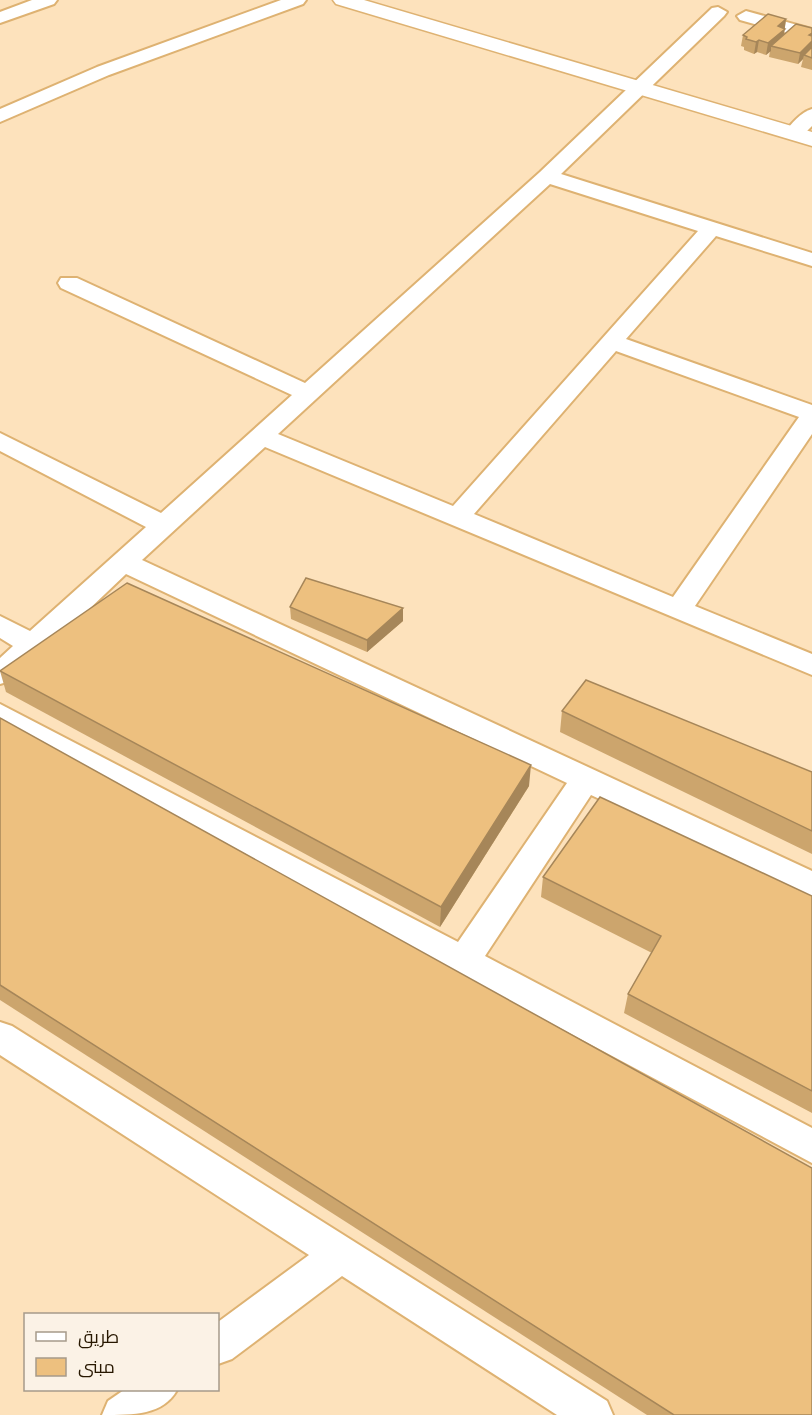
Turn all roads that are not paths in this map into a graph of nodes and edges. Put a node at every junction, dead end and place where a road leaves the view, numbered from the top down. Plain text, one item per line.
1 (48, 0) edge
2 (297, 0) edge
3 (343, 0) edge
4 (718, 12) dead end
5 (746, 16) dead end
6 (0, 18) edge
7 (812, 34) edge
8 (640, 86) junction
9 (812, 115) edge
10 (0, 116) edge
11 (803, 136) edge
12 (547, 176) junction
13 (712, 228) junction
14 (812, 260) edge
15 (69, 283) dead end
16 (612, 342) junction
17 (307, 393) junction
18 (812, 415) edge
19 (261, 436) junction
20 (0, 441) edge
21 (457, 517) junction
22 (163, 525) junction
23 (124, 562) junction
24 (678, 610) junction
25 (0, 626) edge
26 (34, 645) junction
27 (812, 665) edge
28 (0, 674) edge
29 (0, 715) edge
30 (586, 778) junction
31 (812, 885) edge
32 (464, 961) junction
33 (0, 1037) edge
34 (812, 1146) edge
35 (342, 1253) junction
36 (219, 1344) edge
37 (154, 1391) edge
38 (122, 1415) edge
39 (593, 1415) edge

1 - 6 street
2 - 10 street
3 - 8 street
4 - 8 street
5 - 7 street
8 - 11 street
8 - 12 street
9 - 11 street
12 - 13 street
12 - 17 street
13 - 14 street
13 - 16 street
15 - 17 street
16 - 18 street
16 - 21 street
17 - 19 street
18 - 24 street
19 - 21 street
19 - 22 street
20 - 22 street
21 - 24 street
22 - 23 street
23 - 26 street
23 - 30 street
24 - 27 street
25 - 26 street
26 - 28 street
29 - 32 street
30 - 31 street
30 - 32 street
32 - 34 street
33 - 35 street
35 - 36 street
35 - 39 street
37 - 38 street

